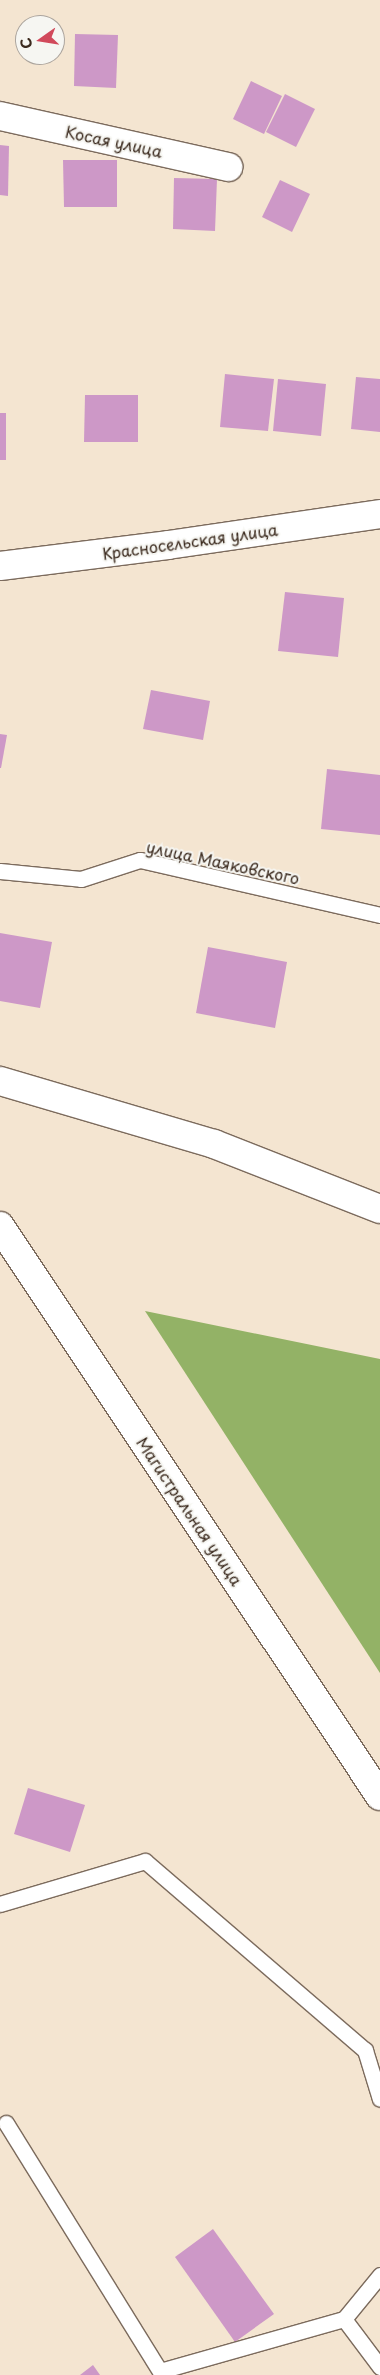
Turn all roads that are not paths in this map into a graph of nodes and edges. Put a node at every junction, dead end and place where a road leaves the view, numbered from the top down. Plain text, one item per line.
1 (0, 116) edge
2 (228, 166) dead end
3 (380, 514) edge
4 (0, 566) edge
5 (0, 871) edge
6 (380, 915) edge
7 (0, 1080) edge
8 (380, 1209) edge
9 (0, 1226) edge
10 (380, 1796) edge
11 (0, 1904) edge
12 (380, 2099) edge
13 (6, 2123) dead end
14 (380, 2275) edge
15 (344, 2318) junction
16 (380, 2367) edge

1 - 2 street, Косая улица
3 - 4 street, Красносельская улица
5 - 6 lane, улица Маяковского
7 - 8 street
9 - 10 street, Магистральная улица
11 - 12 lane
13 - 15 lane
14 - 15 lane
15 - 16 lane

